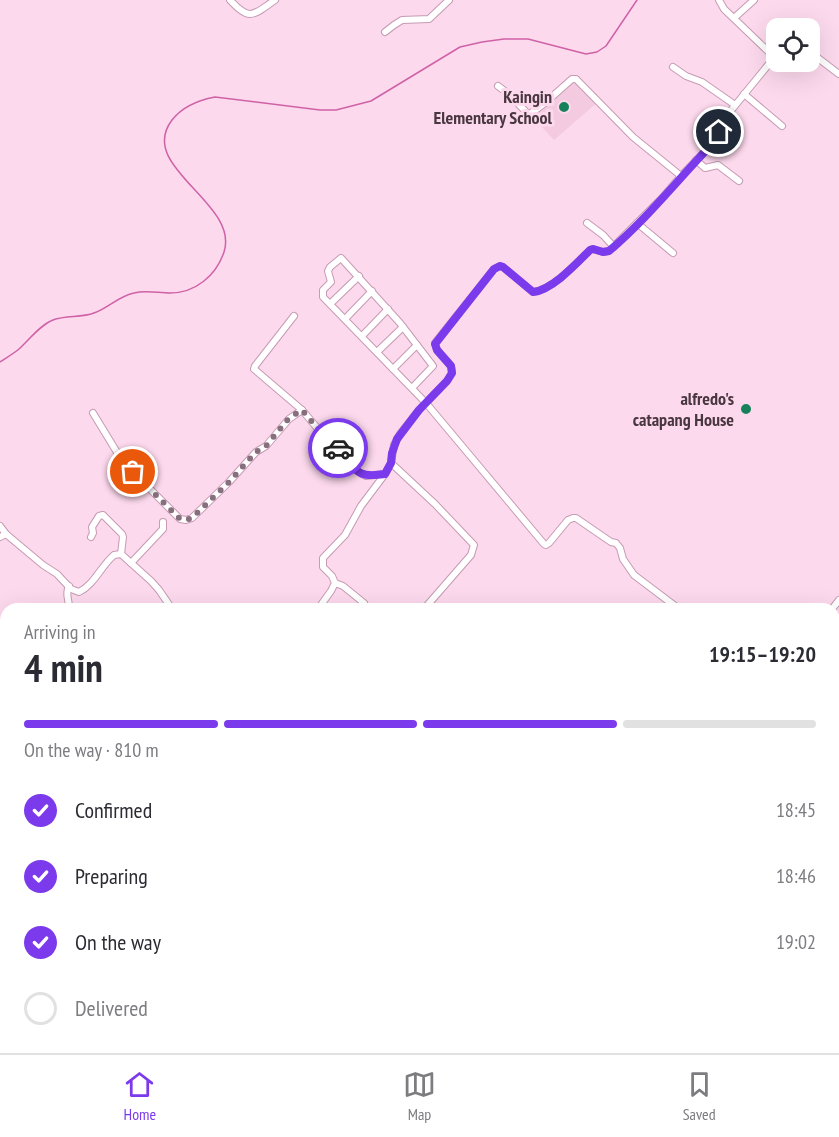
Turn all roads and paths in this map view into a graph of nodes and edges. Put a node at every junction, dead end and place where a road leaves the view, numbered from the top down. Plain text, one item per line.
1 (230, 0) edge
2 (275, 0) edge
3 (449, 0) edge
4 (719, 0) edge
5 (754, 0) edge
6 (734, 18) junction
7 (385, 32) dead end
8 (766, 47) edge
9 (820, 60) edge
10 (673, 67) dead end
11 (766, 68) edge
12 (839, 74) edge
13 (498, 86) dead end
14 (744, 94) junction
15 (735, 105) junction
16 (782, 126) dead end
17 (696, 160) junction
18 (681, 177) junction
19 (739, 181) dead end
20 (587, 223) dead end
21 (638, 223) junction
22 (614, 247) junction
23 (673, 253) dead end
24 (359, 276) junction
25 (372, 291) junction
26 (330, 304) junction
27 (388, 309) junction
28 (294, 316) dead end
29 (345, 319) junction
30 (403, 327) junction
31 (362, 336) junction
32 (417, 345) junction
33 (377, 352) junction
34 (393, 369) junction
35 (412, 388) junction
36 (426, 403) junction
37 (302, 410) junction
38 (93, 413) dead end
39 (391, 463) junction
40 (385, 474) junction
41 (163, 522) dead end
42 (0, 526) edge
43 (3, 536) edge
44 (92, 537) dead end
45 (121, 554) junction
46 (131, 562) junction
47 (335, 583) junction
48 (69, 586) junction
49 (69, 603) edge
50 (168, 603) edge
51 (322, 603) edge
52 (364, 603) dead end
53 (429, 603) edge
54 (671, 603) edge

1 - 2 street
3 - 7 street
4 - 6 street
5 - 6 street
6 - 8 street
9 - 12 street
10 - 15 street
11 - 14 street
13 - 18 street
14 - 15 street
14 - 16 street
15 - 17 street
17 - 18 street
17 - 19 street
18 - 21 street
20 - 22 street
21 - 22 street
21 - 23 street
22 - 36 street
24 - 25 street
24 - 26 street
24 - 26 street
25 - 27 street
25 - 29 street
26 - 29 street
27 - 30 street
27 - 31 street
28 - 37 street
29 - 31 street
30 - 32 street
30 - 33 street
31 - 33 street
32 - 34 street
32 - 35 street
33 - 34 street
34 - 35 street
35 - 36 street
36 - 39 street
36 - 54 street
37 - 38 street
37 - 40 street
39 - 40 street
39 - 53 street
40 - 47 street
41 - 46 street
42 - 43 street
43 - 48 street
44 - 45 street
45 - 46 street
45 - 48 street
46 - 50 street
47 - 51 street
47 - 52 street
48 - 49 street

